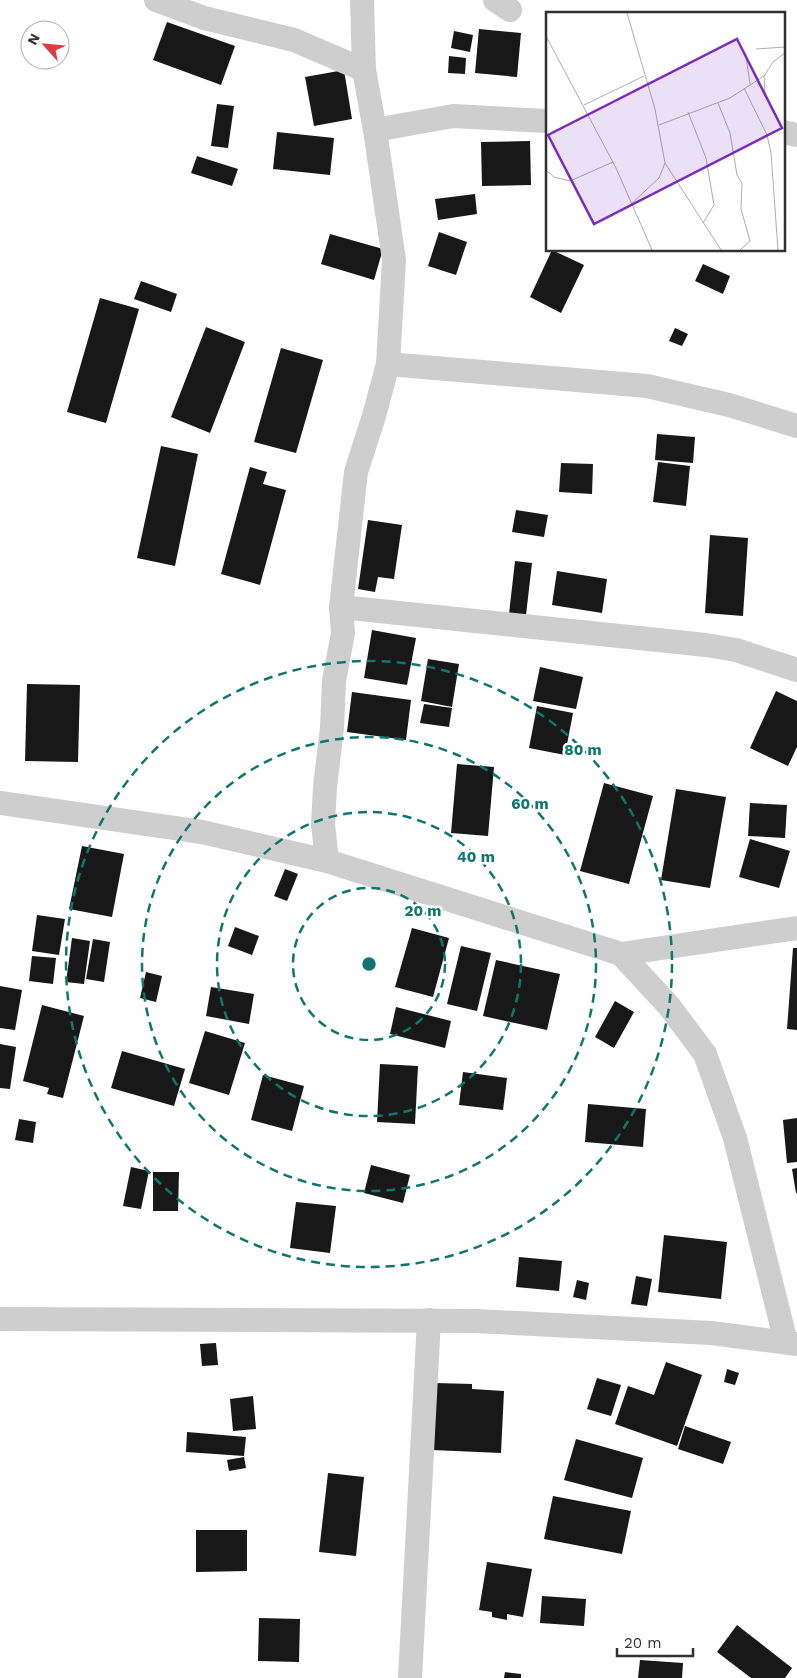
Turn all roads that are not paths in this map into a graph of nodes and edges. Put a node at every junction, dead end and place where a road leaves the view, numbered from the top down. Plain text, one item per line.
1 (156, 0) edge
2 (362, 0) edge
3 (364, 70) junction
4 (546, 121) edge
5 (376, 130) junction
6 (784, 132) edge
7 (797, 135) edge
8 (388, 364) junction
9 (797, 426) edge
10 (341, 607) junction
11 (797, 670) edge
12 (0, 803) edge
13 (327, 861) junction
14 (797, 928) edge
15 (621, 954) junction
16 (0, 1319) edge
17 (429, 1320) junction
18 (791, 1343) edge
19 (410, 1678) edge

1 - 3 street
2 - 3 street
3 - 5 street
4 - 5 street
5 - 8 street
6 - 7 street
8 - 9 street
8 - 10 street
10 - 11 street
10 - 13 street
12 - 13 street
13 - 15 street
14 - 15 street
15 - 18 street
16 - 17 street
17 - 18 street
17 - 19 street

